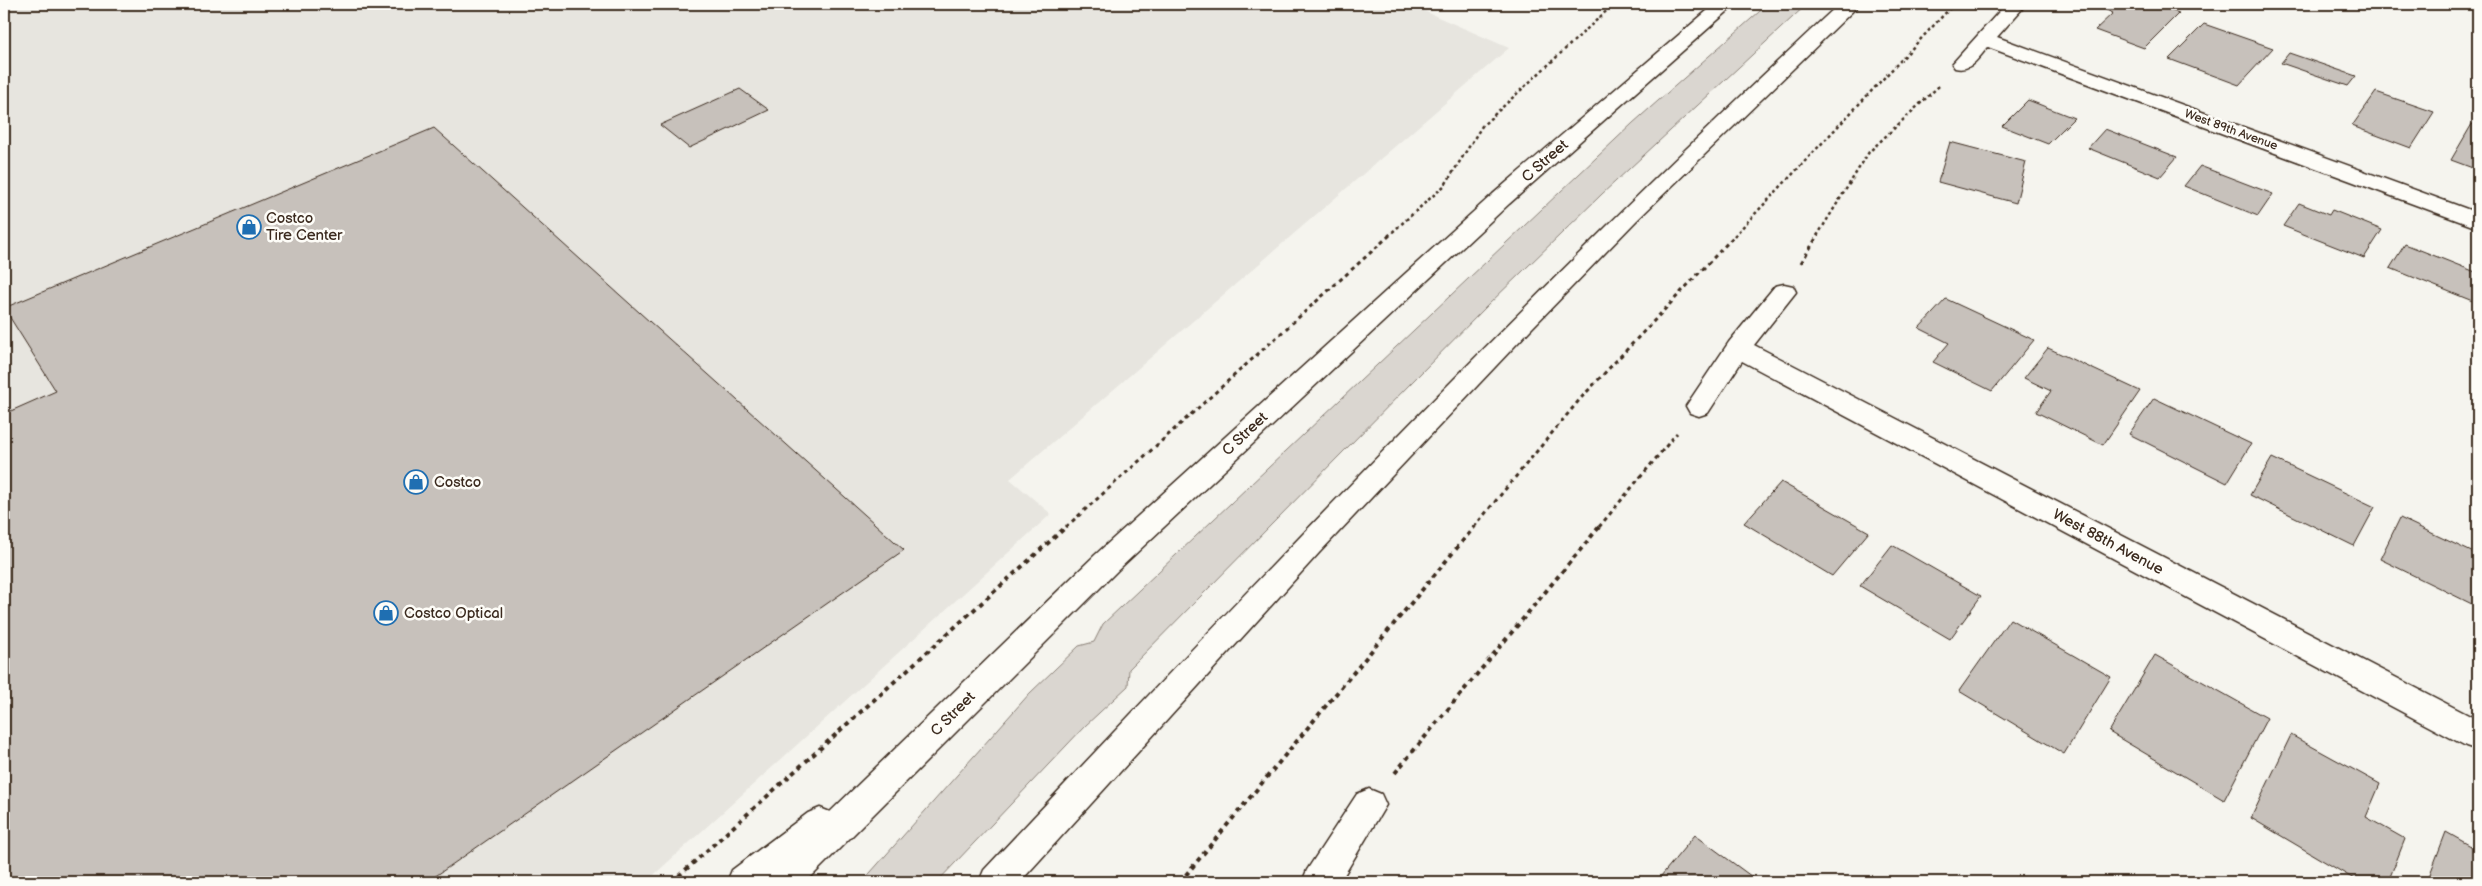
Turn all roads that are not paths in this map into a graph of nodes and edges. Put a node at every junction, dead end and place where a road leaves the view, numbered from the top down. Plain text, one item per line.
1 (1726, 4) edge
2 (1850, 4) edge
3 (2012, 9) dead end
4 (1984, 39) junction
5 (1962, 64) road end
6 (2478, 221) edge
7 (1784, 292) road end
8 (1738, 348) junction
9 (1699, 406) road end
10 (2478, 736) edge
11 (918, 748) junction
12 (1369, 804) road end
13 (745, 882) edge
14 (782, 882) edge
15 (997, 882) edge
16 (1320, 882) edge

1 - 11 main road, C Street
2 - 15 main road
3 - 4 main road
4 - 5 main road
4 - 6 main road, West 89th Avenue
7 - 8 main road
8 - 9 main road
8 - 10 main road, West 88th Avenue
11 - 13 main road
11 - 14 main road, C Street
12 - 16 main road

